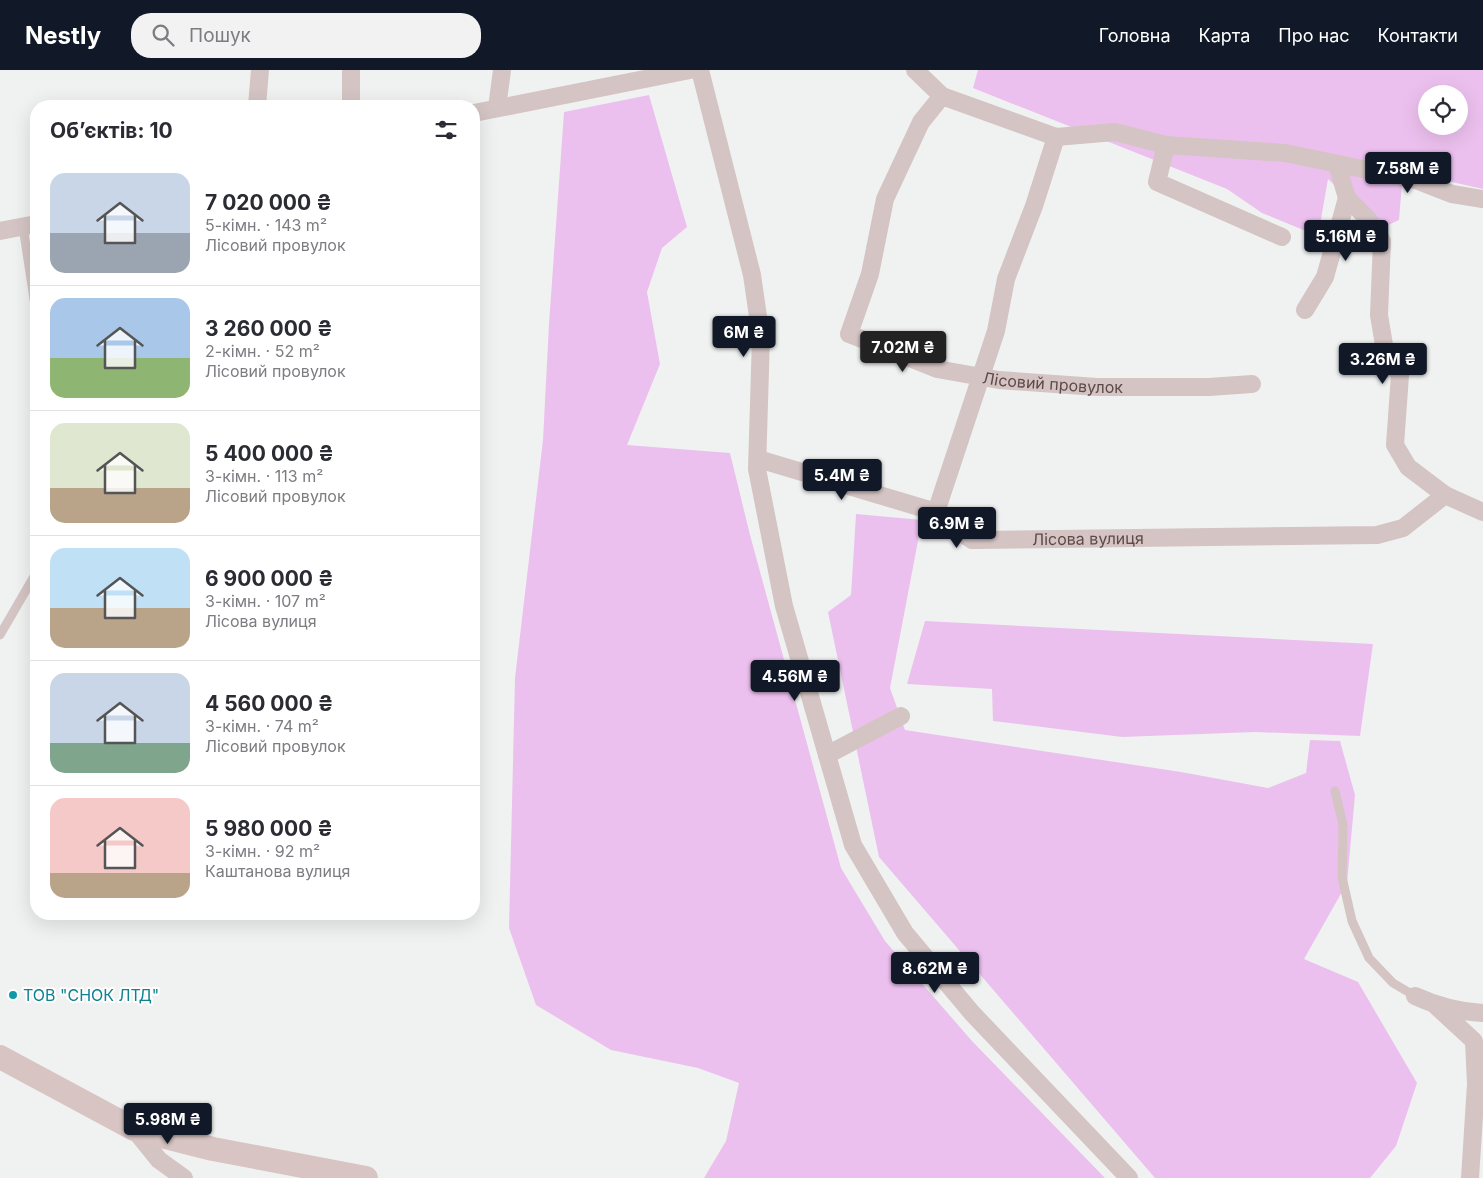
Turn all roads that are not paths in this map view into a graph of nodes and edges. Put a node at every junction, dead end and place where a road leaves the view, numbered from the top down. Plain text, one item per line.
1 (260, 70) edge
2 (351, 70) edge
3 (502, 70) edge
4 (690, 70) edge
5 (700, 70) edge
6 (915, 70) edge
7 (942, 96) junction
8 (258, 100) edge
9 (352, 100) edge
10 (497, 108) junction
11 (480, 112) edge
12 (1056, 137) junction
13 (1166, 145) junction
14 (1337, 164) junction
15 (1347, 198) junction
16 (1483, 199) edge
17 (30, 225) edge
18 (0, 231) edge
19 (1282, 237) dead end
20 (1305, 310) dead end
21 (981, 377) junction
22 (1252, 384) dead end
23 (758, 458) junction
24 (1445, 495) junction
25 (936, 512) junction
26 (1483, 512) edge
27 (30, 583) edge
28 (0, 635) edge
29 (901, 716) dead end
30 (827, 754) junction
31 (1335, 791) dead end
32 (1415, 996) joint
33 (1434, 1004) junction
34 (1483, 1013) edge
35 (0, 1057) edge
36 (134, 1129) junction
37 (184, 1178) edge
38 (366, 1178) edge
39 (1129, 1178) edge
40 (1470, 1178) edge

1 - 8 street
2 - 9 street
3 - 10 street
4 - 10 street
5 - 23 street
6 - 7 street
7 - 12 street
7 - 21 street, Лісовий провулок
10 - 11 street
12 - 13 street
12 - 21 street
13 - 14 street
13 - 19 street
14 - 15 street
14 - 16 street
15 - 20 street
15 - 24 street
17 - 18 street
21 - 22 street, Лісовий провулок
21 - 25 street
23 - 25 street
23 - 30 street
24 - 25 street, Лісова вулиця
24 - 26 street
27 - 28 lane
29 - 30 street
30 - 39 street
31 - 32 lane
32 - 33 street
33 - 34 street
33 - 40 street
35 - 36 street
36 - 37 street
36 - 38 street

